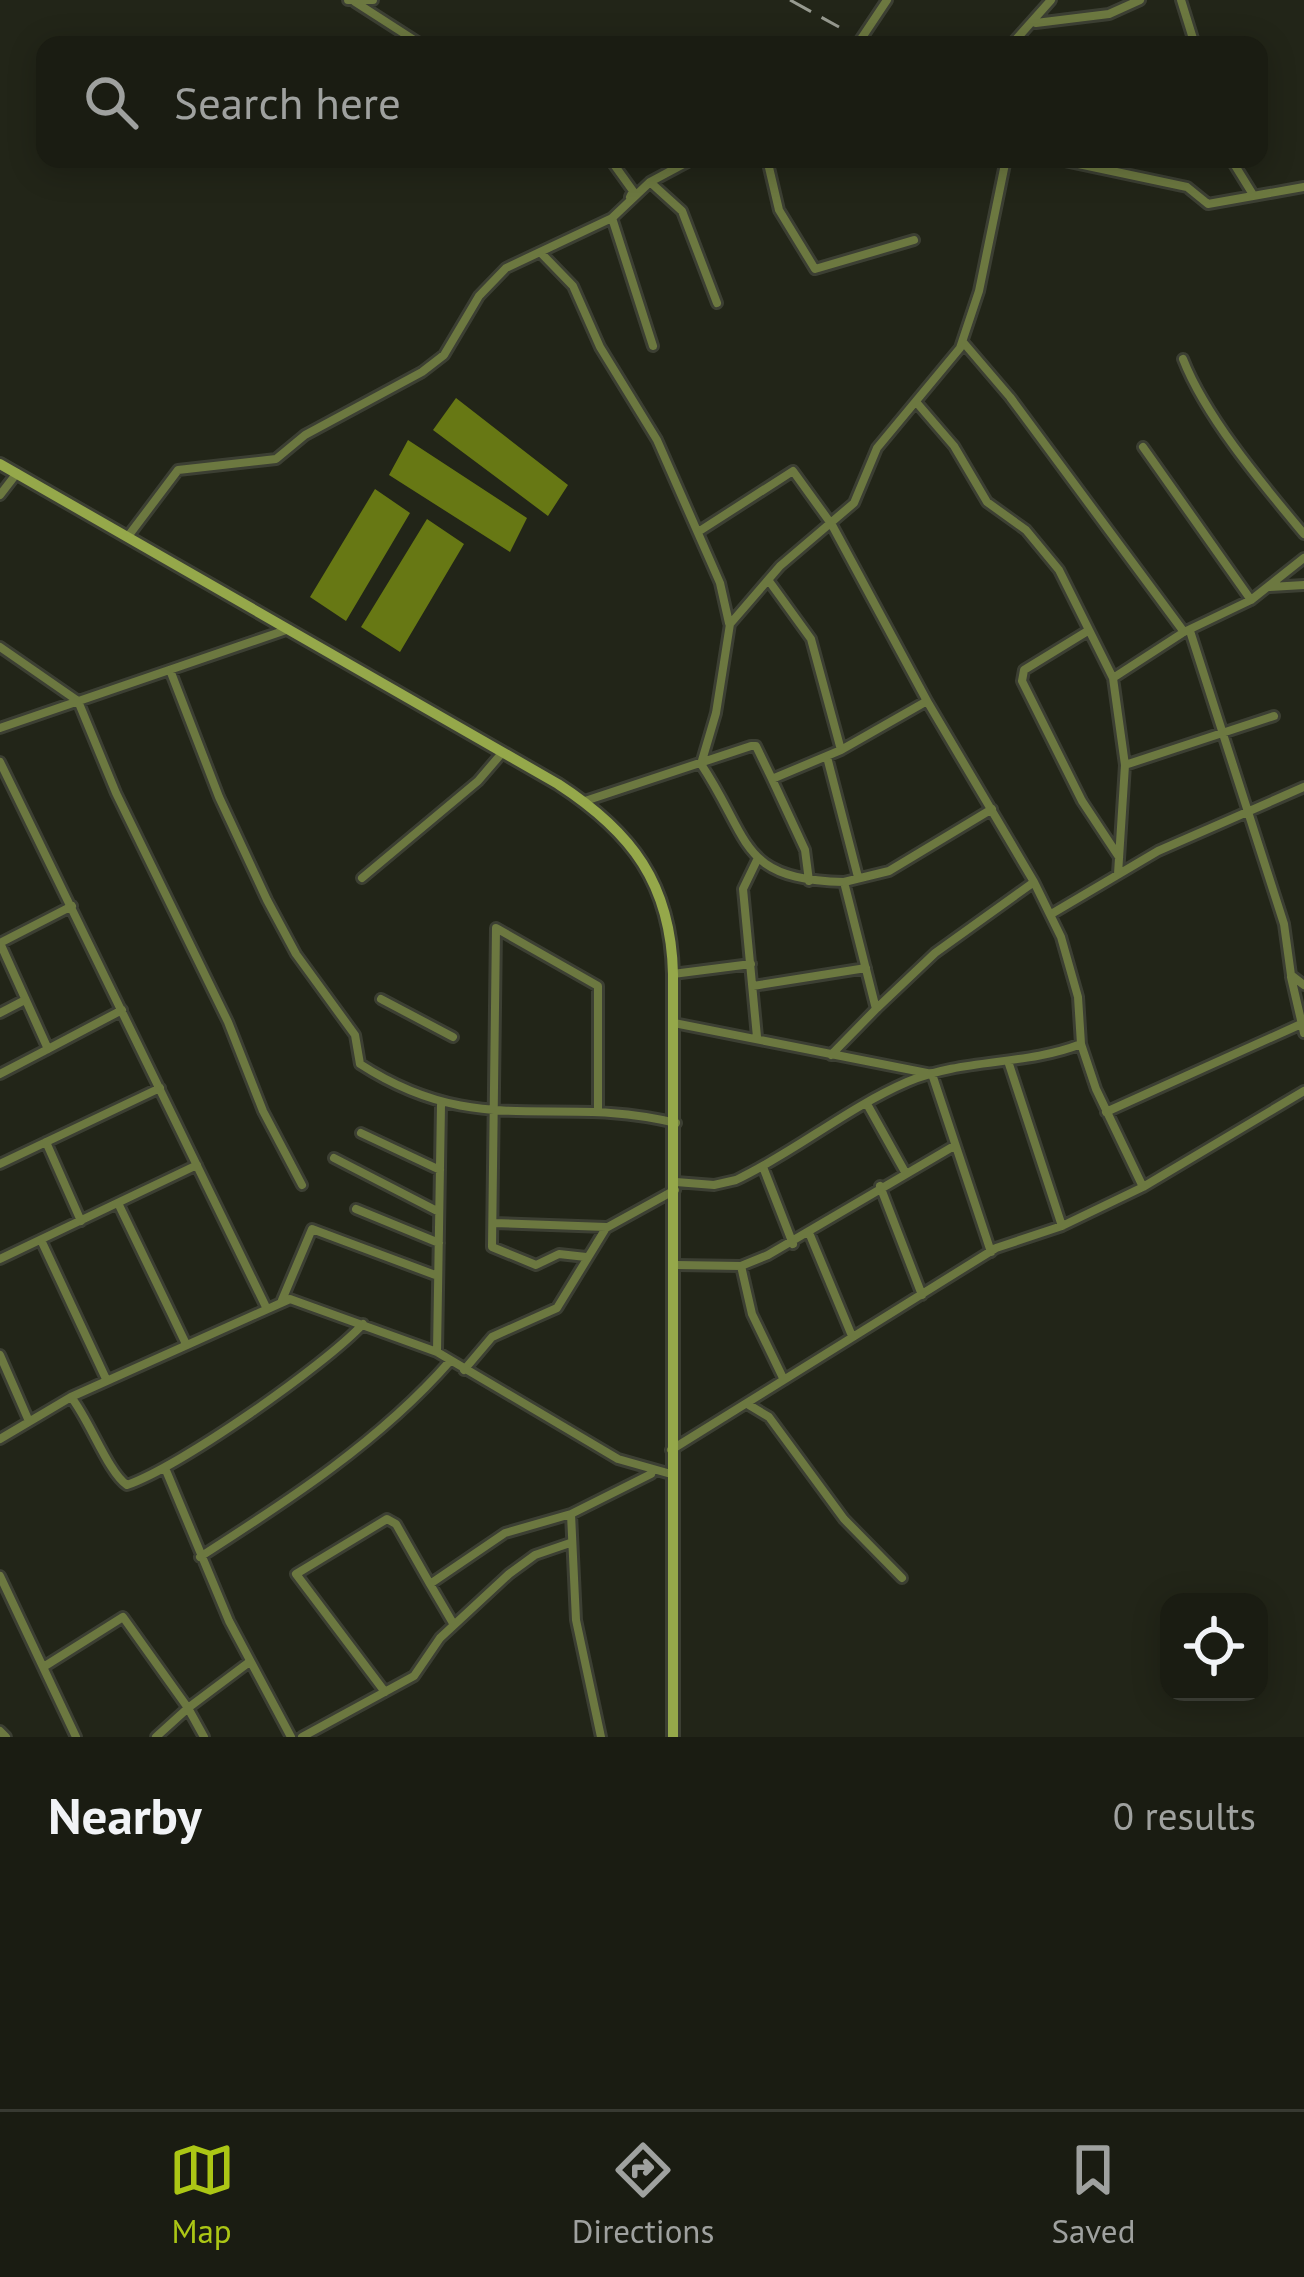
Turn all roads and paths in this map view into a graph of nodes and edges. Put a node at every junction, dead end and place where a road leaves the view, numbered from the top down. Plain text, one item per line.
1 (373, 0) edge
2 (887, 0) edge
3 (1051, 0) edge
4 (1140, 0) edge
5 (1181, 0) edge
6 (352, 1) edge
7 (1036, 23) junction
8 (408, 36) edge
9 (863, 36) edge
10 (1022, 36) edge
11 (1192, 36) edge
12 (617, 168) edge
13 (676, 168) edge
14 (769, 168) edge
15 (1004, 168) edge
16 (1097, 168) edge
17 (1236, 168) edge
18 (650, 182) junction
19 (1304, 187) edge
20 (1252, 194) junction
21 (628, 200) junction
22 (612, 218) junction
23 (914, 240) dead end
24 (541, 253) junction
25 (717, 303) dead end
26 (963, 342) junction
27 (653, 346) dead end
28 (1184, 359) dead end
29 (917, 403) junction
30 (1143, 447) dead end
31 (0, 464) edge
32 (16, 473) junction
33 (0, 495) edge
34 (832, 525) junction
35 (698, 532) junction
36 (1304, 534) edge
37 (129, 536) junction
38 (1304, 558) edge
39 (769, 581) junction
40 (1304, 585) edge
41 (1270, 587) junction
42 (1251, 600) junction
43 (730, 624) junction
44 (290, 628) junction
45 (1187, 631) junction
46 (1086, 632) junction
47 (0, 647) edge
48 (170, 670) junction
49 (1113, 678) junction
50 (78, 701) junction
51 (927, 701) junction
52 (1274, 716) dead end
53 (0, 728) edge
54 (1222, 736) junction
55 (841, 750) junction
56 (502, 753) junction
57 (826, 756) junction
58 (0, 762) edge
59 (700, 764) junction
60 (1124, 765) junction
61 (772, 779) junction
62 (1304, 787) edge
63 (585, 801) junction
64 (992, 809) junction
65 (1245, 810) junction
66 (1120, 858) junction
67 (757, 860) junction
68 (1118, 874) junction
69 (858, 877) junction
70 (362, 878) dead end
71 (809, 881) junction
72 (844, 882) junction
73 (1034, 882) junction
74 (72, 906) junction
75 (1053, 913) junction
76 (0, 943) edge
77 (751, 964) junction
78 (866, 968) junction
79 (673, 974) junction
80 (1291, 975) junction
81 (1304, 985) edge
82 (753, 986) junction
83 (381, 999) dead end
84 (23, 1001) junction
85 (876, 1009) junction
86 (122, 1010) junction
87 (0, 1013) edge
88 (674, 1022) junction
89 (1302, 1029) edge
90 (453, 1037) dead end
91 (758, 1037) junction
92 (1081, 1044) junction
93 (48, 1049) junction
94 (831, 1055) junction
95 (1008, 1060) junction
96 (0, 1074) edge
97 (932, 1074) junction
98 (160, 1088) junction
99 (1304, 1091) edge
100 (867, 1104) junction
101 (441, 1105) junction
102 (598, 1110) junction
103 (1106, 1112) junction
104 (493, 1113) junction
105 (676, 1123) junction
106 (361, 1133) dead end
107 (46, 1142) junction
108 (955, 1146) junction
109 (334, 1158) dead end
110 (2, 1160) edge
111 (197, 1165) junction
112 (763, 1167) junction
113 (440, 1170) junction
114 (905, 1172) junction
115 (302, 1185) dead end
116 (676, 1185) junction
117 (880, 1186) junction
118 (1143, 1187) junction
119 (118, 1203) junction
120 (356, 1209) dead end
121 (439, 1212) junction
122 (81, 1220) junction
123 (493, 1223) junction
124 (1062, 1226) junction
125 (606, 1228) junction
126 (810, 1235) junction
127 (41, 1240) junction
128 (439, 1243) junction
129 (793, 1244) junction
130 (991, 1252) junction
131 (586, 1257) junction
132 (0, 1259) edge
133 (676, 1265) junction
134 (741, 1266) junction
135 (438, 1276) junction
136 (922, 1295) junction
137 (282, 1300) junction
138 (266, 1307) junction
139 (363, 1324) junction
140 (852, 1336) junction
141 (186, 1344) junction
142 (437, 1352) junction
143 (0, 1355) edge
144 (450, 1361) junction
145 (464, 1370) junction
146 (784, 1380) junction
147 (107, 1381) junction
148 (71, 1396) junction
149 (748, 1404) junction
150 (28, 1419) junction
151 (0, 1439) edge
152 (671, 1450) junction
153 (165, 1468) junction
154 (652, 1473) junction
155 (670, 1474) junction
156 (571, 1514) junction
157 (569, 1543) junction
158 (200, 1557) junction
159 (0, 1576) edge
160 (902, 1578) dead end
161 (430, 1583) junction
162 (454, 1625) junction
163 (248, 1663) junction
164 (45, 1666) junction
165 (385, 1693) junction
166 (188, 1708) junction
167 (76, 1737) edge
168 (156, 1737) edge
169 (204, 1737) edge
170 (291, 1737) edge
171 (302, 1737) edge
172 (601, 1737) edge
173 (673, 1737) edge

1 - 6 street
2 - 9 street
3 - 7 street
4 - 7 street
5 - 11 street
6 - 8 street
7 - 10 street
12 - 21 street
13 - 18 street
14 - 23 street
15 - 26 street
16 - 20 street
17 - 20 street
18 - 21 street
18 - 25 street
19 - 20 street
21 - 22 street
22 - 24 street
22 - 27 street
24 - 35 street
24 - 37 street
26 - 29 street
26 - 45 street
28 - 36 street
29 - 34 street
29 - 46 street
30 - 42 street
31 - 32 street
32 - 33 street
32 - 37 street
34 - 35 street
34 - 39 street
34 - 51 street
35 - 43 street
37 - 44 street
38 - 41 street
39 - 43 street
39 - 55 street
40 - 41 street
41 - 42 street
42 - 45 street
43 - 59 street
44 - 48 street
44 - 56 street
45 - 49 street
45 - 54 street
46 - 49 street
46 - 66 street
47 - 50 street
48 - 50 street
48 - 101 street
49 - 60 street
50 - 53 street
50 - 115 street
51 - 55 street
51 - 64 street
52 - 54 street
54 - 60 street
54 - 65 street
55 - 57 street
56 - 63 street
56 - 70 street
57 - 61 street
57 - 69 street
58 - 74 street
59 - 61 street
59 - 63 street
59 - 67 street
60 - 66 street
61 - 71 street
62 - 65 street
63 - 79 street
64 - 69 street
64 - 73 street
65 - 68 street
65 - 80 street
66 - 68 street
67 - 71 street
67 - 77 street
68 - 75 street
69 - 72 street
71 - 72 street
72 - 78 street
73 - 75 street
73 - 85 street
74 - 76 street
74 - 86 street
75 - 92 street
76 - 84 street
77 - 79 street
77 - 82 street
78 - 82 street
78 - 85 street
79 - 88 street
80 - 81 street
80 - 89 street
82 - 91 street
83 - 90 street
84 - 87 street
84 - 93 street
85 - 94 street
86 - 93 street
86 - 98 street
88 - 91 street
88 - 105 street
89 - 103 street
91 - 94 street
92 - 95 street
92 - 103 street
93 - 96 street
94 - 97 street
95 - 97 street
95 - 124 street
97 - 100 street
97 - 108 street
98 - 107 street
98 - 111 street
99 - 118 street
100 - 112 street
100 - 114 street
101 - 104 street
101 - 113 street
102 - 104 street
102 - 104 street
102 - 105 street
103 - 118 street
104 - 123 street
105 - 116 street
106 - 113 street
107 - 110 street
107 - 122 street
108 - 114 street
108 - 130 street
109 - 121 street
111 - 119 street
111 - 138 street
112 - 116 street
112 - 129 street
113 - 121 street
114 - 117 street
116 - 125 street
116 - 133 street
117 - 126 street
117 - 136 street
118 - 124 street
119 - 122 street
119 - 141 street
120 - 128 street
121 - 128 street
122 - 127 street
123 - 125 street
123 - 131 street
124 - 130 street
125 - 131 street
126 - 129 street
126 - 140 street
127 - 132 street
127 - 147 street
128 - 135 street
129 - 134 street
130 - 136 street
131 - 145 street
133 - 134 street
133 - 152 street
134 - 146 street
135 - 137 street
135 - 142 street
136 - 140 street
137 - 138 street
137 - 139 street
138 - 141 street
139 - 142 street
139 - 153 street
140 - 146 street
141 - 147 street
142 - 144 street
143 - 150 street
144 - 145 street
144 - 158 street
145 - 154 street
146 - 149 street
147 - 148 street
148 - 150 street
148 - 153 street
149 - 152 street
149 - 160 street
150 - 151 street
152 - 155 street
153 - 158 street
154 - 155 street
154 - 156 street
155 - 173 street
156 - 157 street
156 - 161 street
157 - 162 street
157 - 172 street
158 - 163 street
159 - 164 street
161 - 162 street
161 - 165 street
162 - 165 street
163 - 166 street
163 - 170 street
164 - 166 street
164 - 167 street
165 - 171 street
166 - 168 street
166 - 169 street

